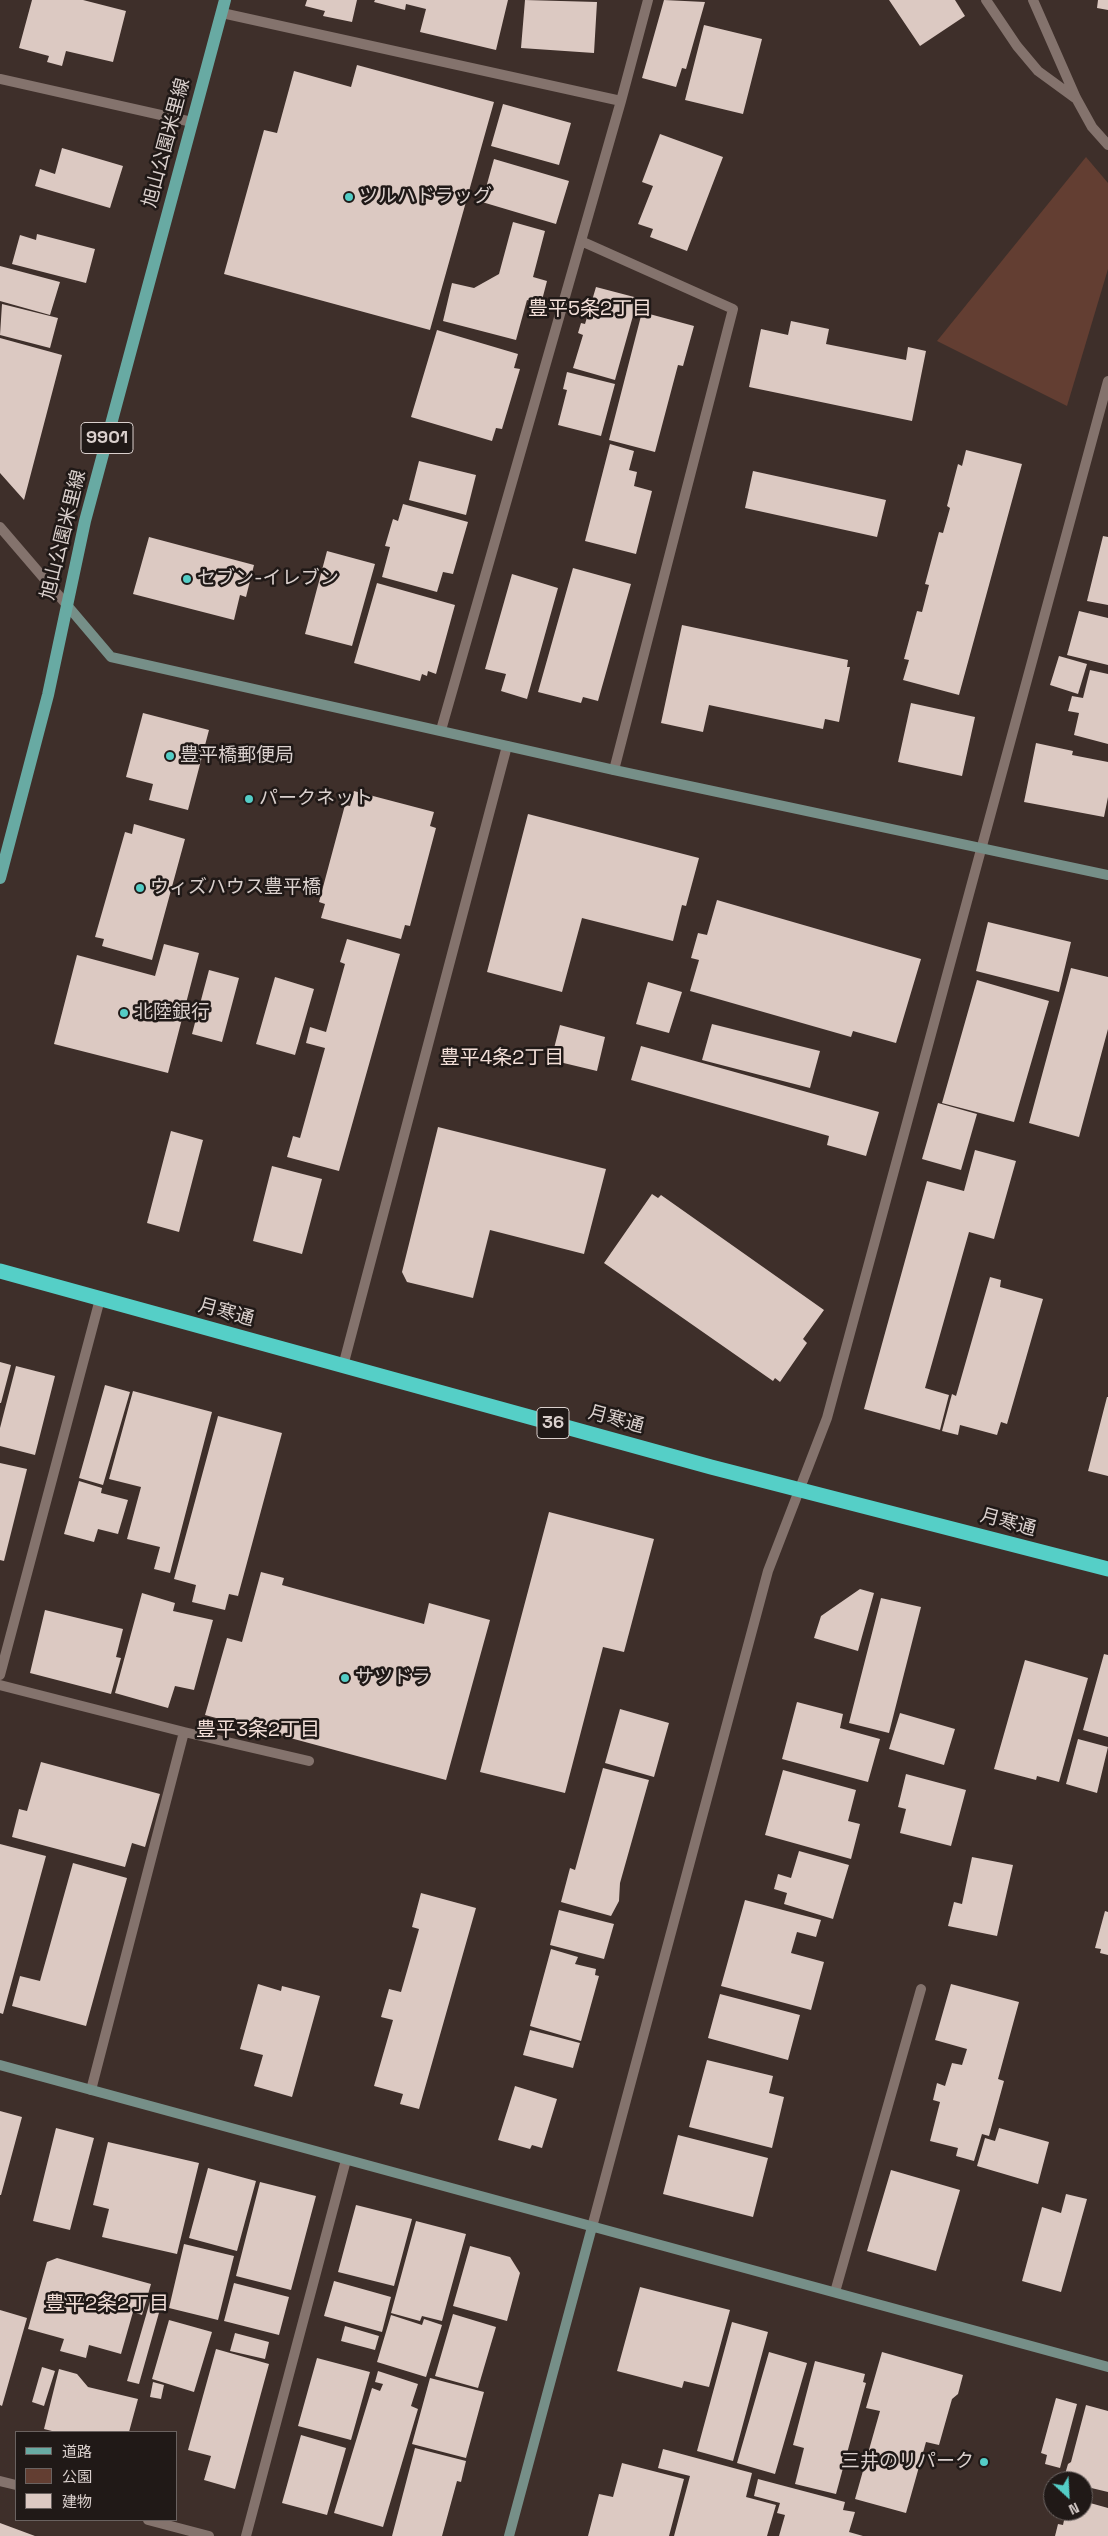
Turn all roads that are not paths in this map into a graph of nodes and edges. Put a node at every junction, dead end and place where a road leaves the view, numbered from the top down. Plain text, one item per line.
1 (225, 0) edge
2 (648, 0) edge
3 (986, 0) edge
4 (1033, 0) edge
5 (222, 13) junction
6 (0, 79) edge
7 (1076, 98) junction
8 (621, 101) junction
9 (192, 122) junction
10 (1108, 145) edge
11 (581, 241) junction
12 (1108, 380) edge
13 (0, 527) edge
14 (66, 604) junction
15 (441, 730) junction
16 (507, 746) junction
17 (614, 770) junction
18 (980, 849) junction
19 (1108, 875) edge
20 (0, 878) edge
21 (0, 1271) edge
22 (100, 1299) junction
23 (344, 1366) junction
24 (800, 1490) junction
25 (1108, 1570) edge
26 (0, 1676) edge
27 (0, 1684) edge
28 (184, 1732) junction
29 (309, 1761) dead end
30 (921, 1989) dead end
31 (0, 2065) edge
32 (91, 2090) junction
33 (346, 2160) junction
34 (592, 2227) junction
35 (836, 2292) junction
36 (1108, 2367) edge
37 (0, 2481) edge
38 (15, 2485) edge
39 (152, 2521) edge
40 (209, 2536) edge
41 (246, 2536) edge
42 (509, 2536) edge

1 - 5 main road, 旭山公園米里線 / 9901
2 - 8 street
3 - 7 street
4 - 7 street
5 - 8 street
5 - 9 main road, 旭山公園米里線 / 9901
6 - 9 street
7 - 10 street
8 - 11 street
9 - 14 main road, 旭山公園米里線 / 9901
11 - 15 street
11 - 17 street
12 - 18 street
13 - 14 street
14 - 15 street
14 - 20 main road, 旭山公園米里線 / 9901
15 - 16 street
16 - 17 street
16 - 23 street
17 - 18 street
18 - 19 street
18 - 24 street
21 - 22 highway, 月寒通 / 36
22 - 23 highway, 月寒通 / 36
22 - 26 street
23 - 24 highway, 月寒通 / 36
24 - 25 highway, 月寒通 / 36
24 - 34 street
27 - 28 street
28 - 29 street
28 - 32 street
30 - 35 street
31 - 32 street
32 - 33 street
33 - 34 street
33 - 41 street
34 - 35 street
34 - 42 street
35 - 36 street
37 - 38 street
39 - 40 street

